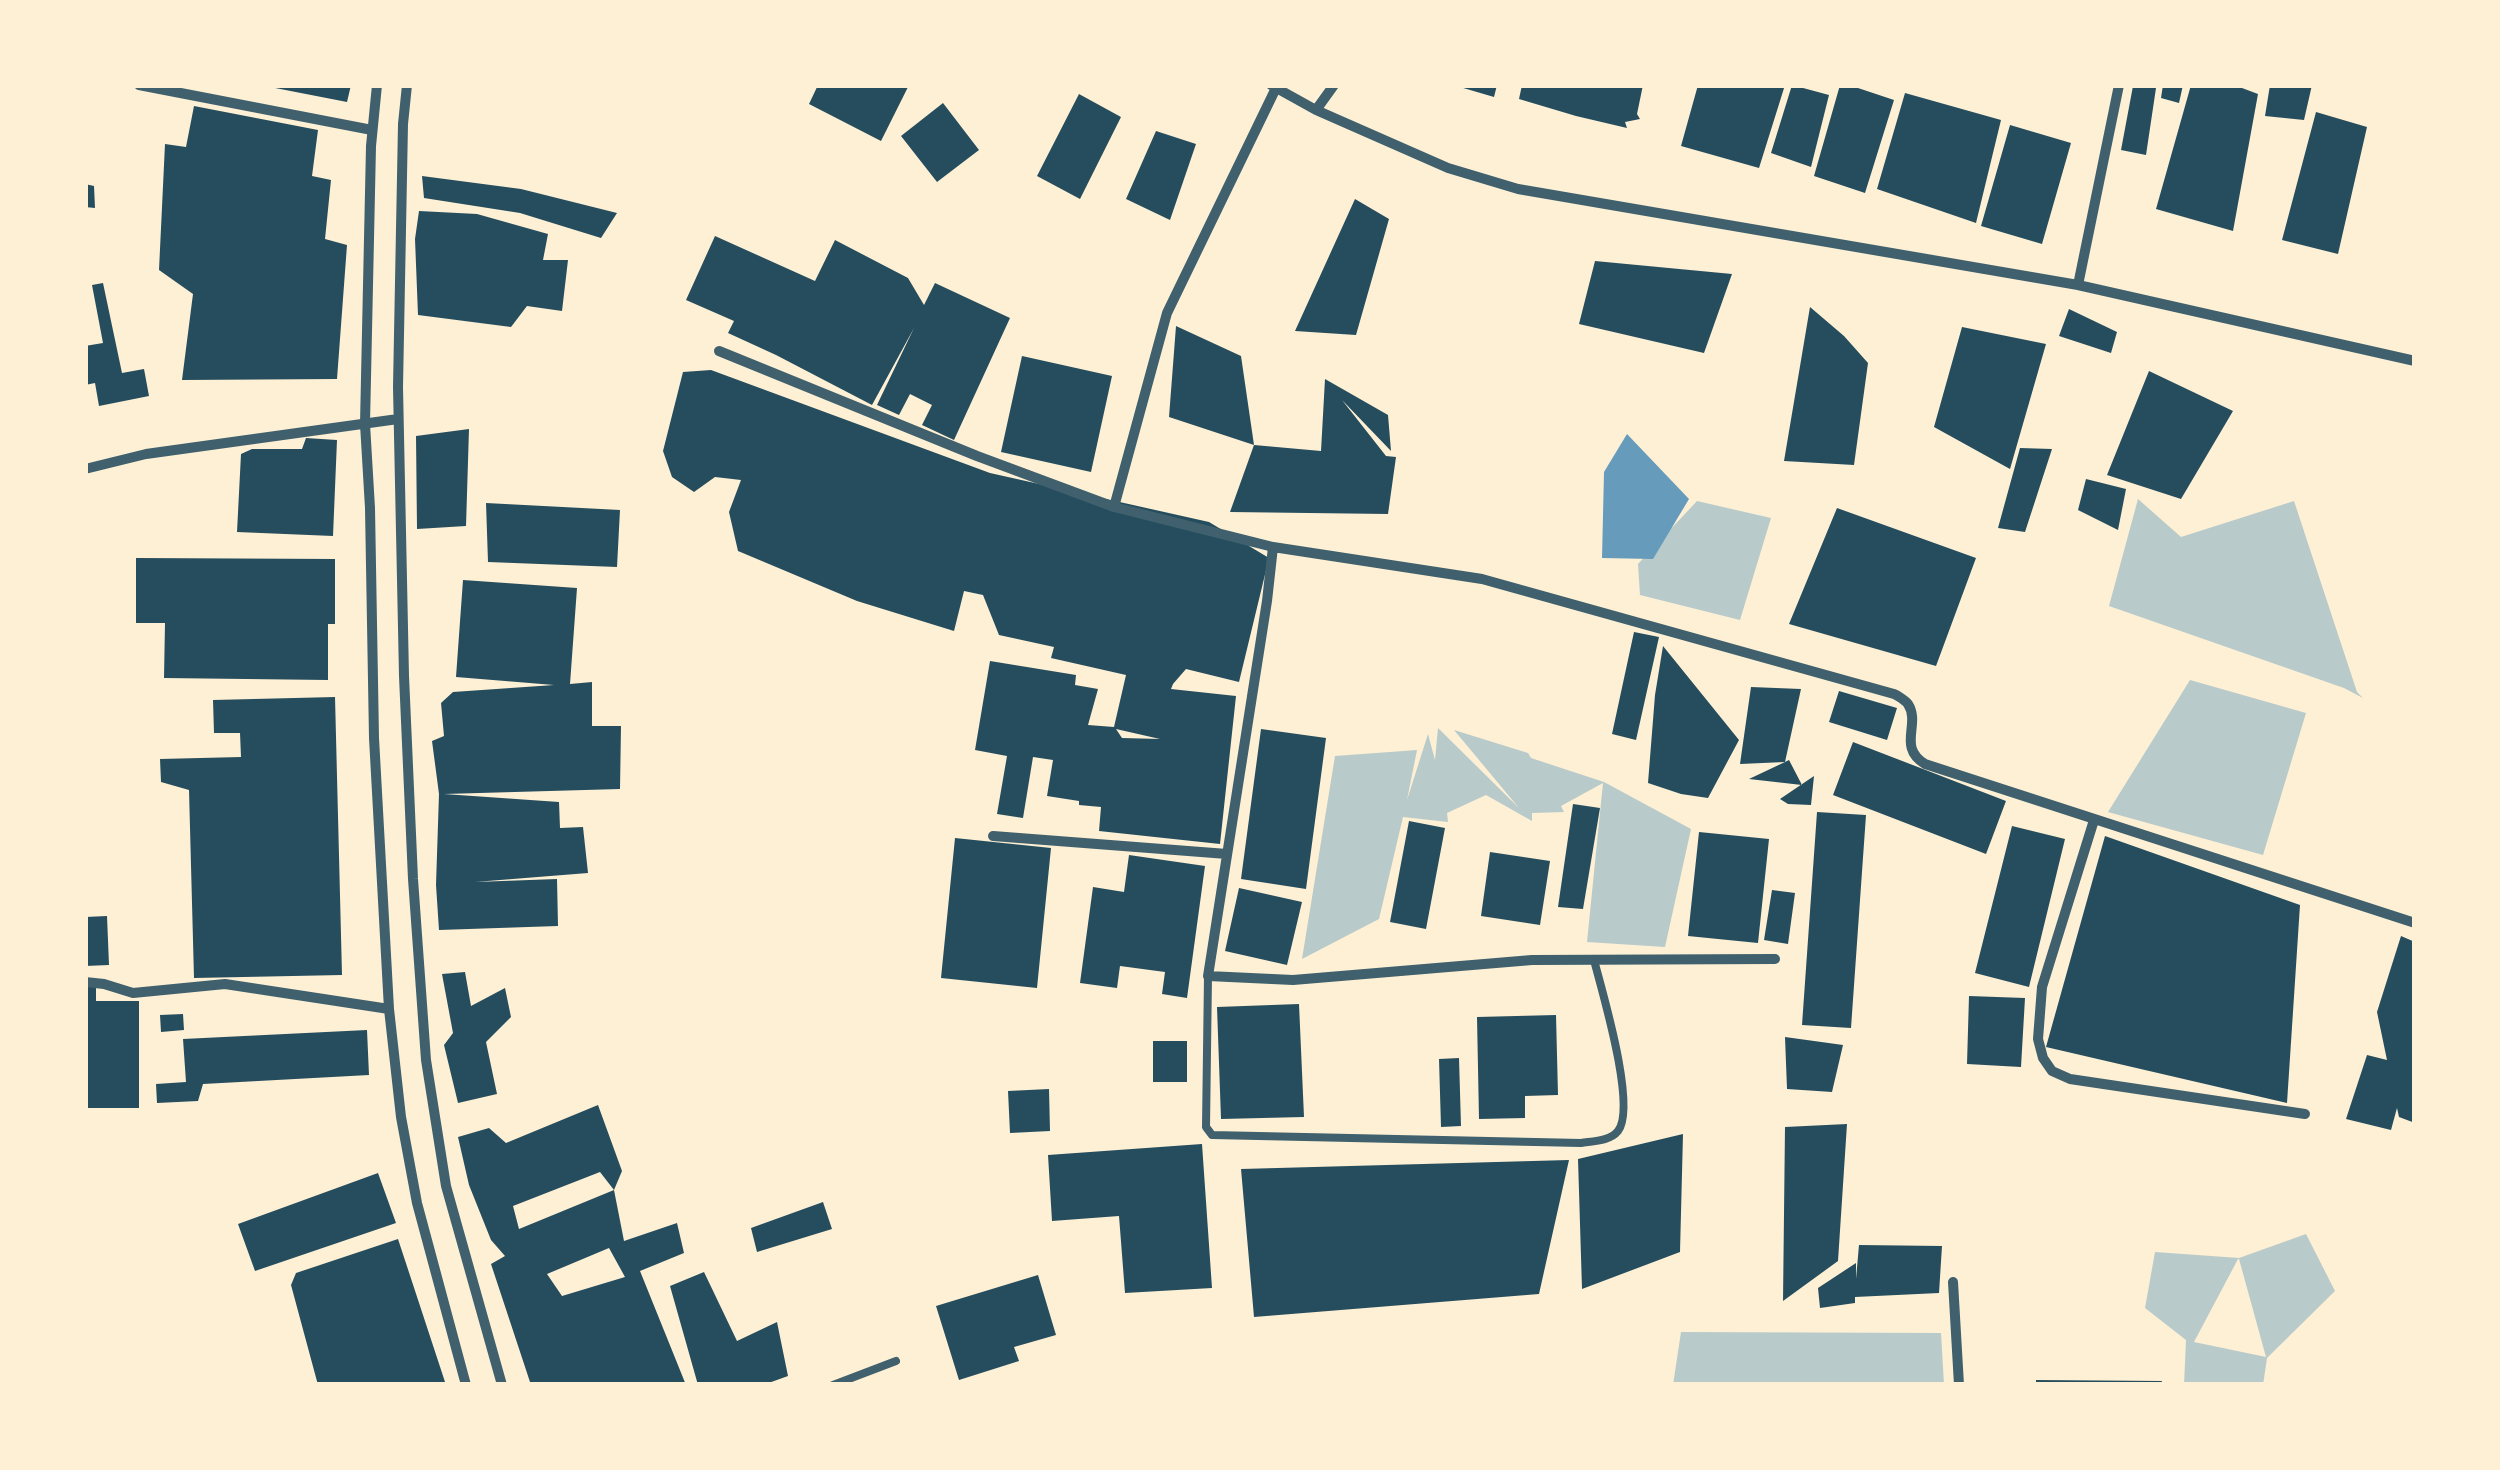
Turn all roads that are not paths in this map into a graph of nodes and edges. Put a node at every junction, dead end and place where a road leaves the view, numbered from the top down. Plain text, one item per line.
1 (139, 85) edge
2 (377, 85) edge
3 (407, 85) edge
4 (1334, 85) edge
5 (2120, 85) edge
6 (1273, 86) edge
7 (1316, 110) junction
8 (372, 130) junction
9 (2078, 285) junction
10 (719, 351) dead end
11 (2415, 360) edge
12 (398, 419) junction
13 (366, 424) junction
14 (85, 469) edge
15 (1114, 506) junction
16 (1273, 547) junction
17 (2094, 820) junction
18 (993, 836) dead end
19 (1228, 854) junction
20 (2415, 923) edge
21 (1775, 959) dead end
22 (1594, 960) junction
23 (1208, 976) junction
24 (85, 982) edge
25 (389, 1009) junction
26 (2305, 1114) dead end
27 (1953, 1282) dead end
28 (896, 1361) dead end
29 (466, 1385) edge
30 (502, 1385) edge
31 (833, 1385) edge
32 (1959, 1385) edge

1 - 8 street
2 - 8 street
3 - 12 street
4 - 7 street
5 - 9 street
6 - 7 street
6 - 15 street
7 - 9 street
8 - 13 street
9 - 11 street
10 - 15 street
12 - 13 street
12 - 30 street
13 - 14 street
13 - 25 street
15 - 16 street
16 - 17 street
16 - 19 street
17 - 20 street
17 - 26 street
18 - 19 street
19 - 23 street
21 - 22 street
22 - 23 street
22 - 23 lane
24 - 25 street
25 - 29 street
27 - 32 street
28 - 31 lane

